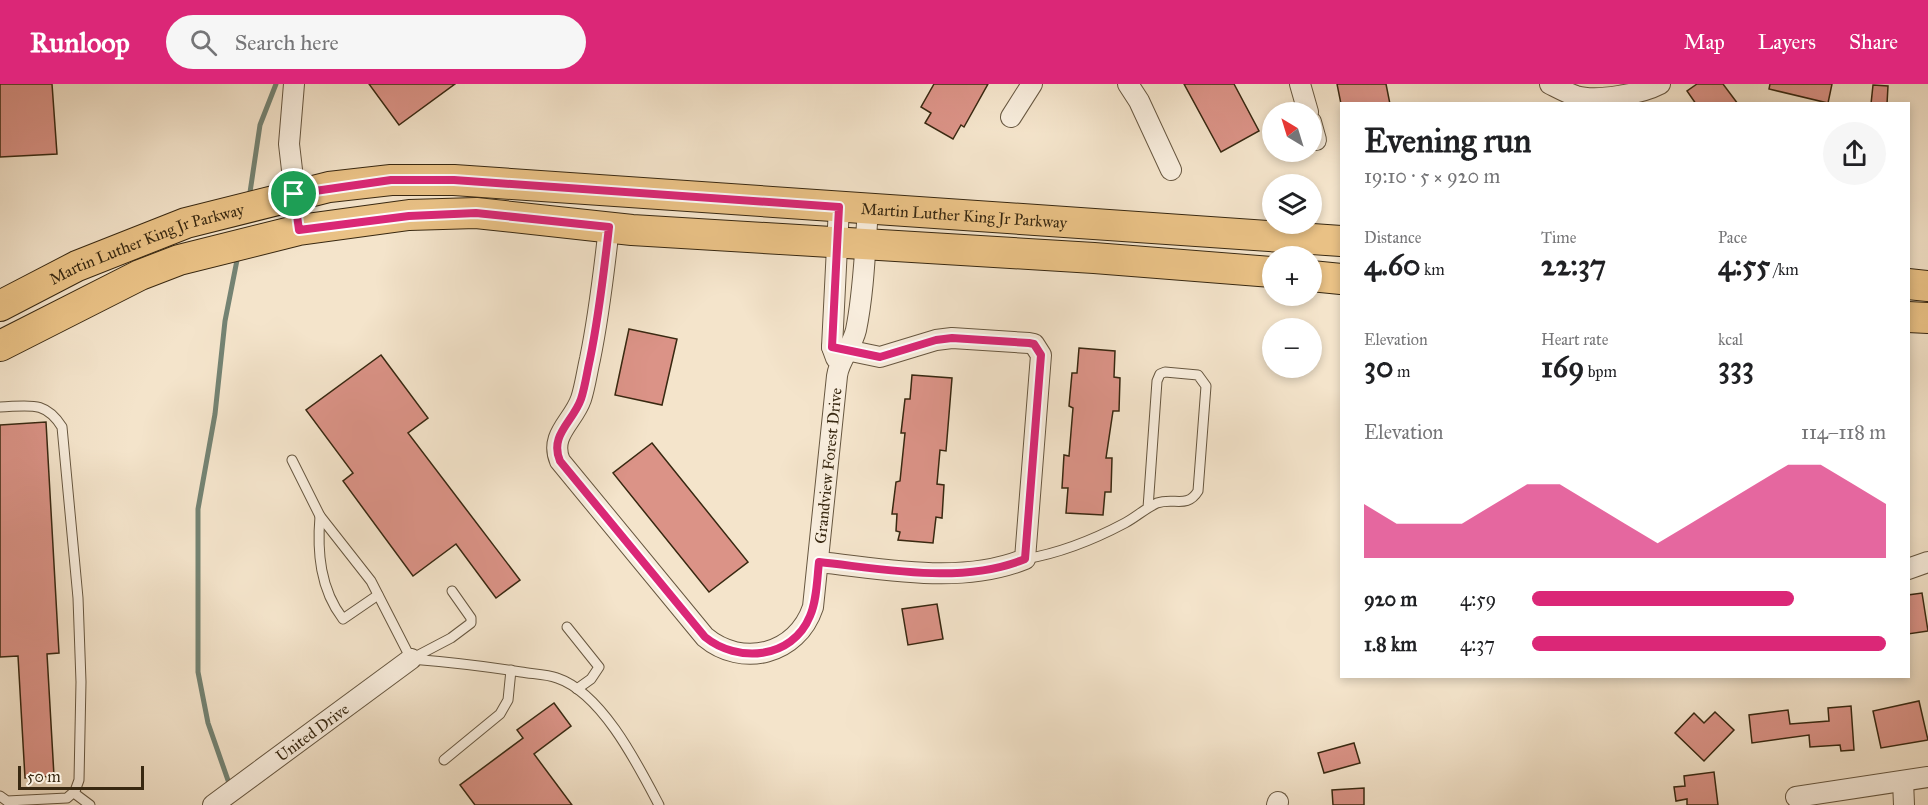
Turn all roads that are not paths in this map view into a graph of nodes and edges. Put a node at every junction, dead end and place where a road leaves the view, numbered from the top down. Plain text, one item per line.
1 (294, 84) edge
2 (1032, 84) edge
3 (1128, 84) edge
4 (1300, 84) edge
5 (1550, 84) edge
6 (1660, 84) edge
7 (1305, 102) edge
8 (1011, 117) dead end
9 (1171, 170) dead end
10 (294, 194) junction
11 (854, 208) junction
12 (609, 227) junction
13 (299, 230) junction
14 (1340, 241) edge
15 (851, 244) junction
16 (1262, 272) edge
17 (1322, 277) edge
18 (1340, 279) edge
19 (1910, 284) edge
20 (1928, 286) edge
21 (0, 306) edge
22 (1910, 317) edge
23 (1928, 318) edge
24 (0, 346) edge
25 (840, 355) junction
26 (0, 407) edge
27 (292, 460) dead end
28 (1149, 508) junction
29 (320, 516) junction
30 (1025, 559) junction
31 (819, 562) junction
32 (1928, 562) edge
33 (1910, 568) edge
34 (452, 591) dead end
35 (378, 595) junction
36 (567, 627) dead end
37 (411, 658) junction
38 (510, 670) junction
39 (577, 689) junction
40 (444, 760) dead end
41 (1928, 777) edge
42 (1903, 781) junction
43 (74, 792) junction
44 (0, 796) edge
45 (1796, 797) dead end
46 (90, 805) edge
47 (213, 805) edge
48 (659, 805) edge
49 (1904, 805) edge

1 - 10 street
2 - 8 street
3 - 9 street
4 - 7 street
5 - 6 street
10 - 11 main road, Martin Luther King Jr Parkway
10 - 13 street
10 - 21 main road, Martin Luther King Jr Parkway
11 - 14 main road, Martin Luther King Jr Parkway
11 - 15 street, Grandview Forest Drive
11 - 15 street, Grandview Forest Drive
12 - 13 main road, Martin Luther King Jr Parkway
12 - 15 main road, Martin Luther King Jr Parkway
12 - 31 street, Grandview Forest Drive
13 - 24 main road, Martin Luther King Jr Parkway
15 - 16 main road, Martin Luther King Jr Parkway
15 - 25 street, Grandview Forest Drive
15 - 25 street, Grandview Forest Drive
17 - 18 main road
19 - 20 main road
22 - 23 main road
25 - 30 street
25 - 31 street, Grandview Forest Drive
26 - 43 lane
27 - 29 lane
28 - 28 lane
28 - 30 lane
29 - 35 lane
29 - 35 lane
30 - 31 street
32 - 33 street
34 - 37 lane
35 - 37 lane
36 - 39 lane
37 - 38 lane
37 - 47 street, United Drive
38 - 39 lane
38 - 40 lane
39 - 48 lane
41 - 42 street
42 - 45 street
42 - 49 street
43 - 44 lane
43 - 46 lane

